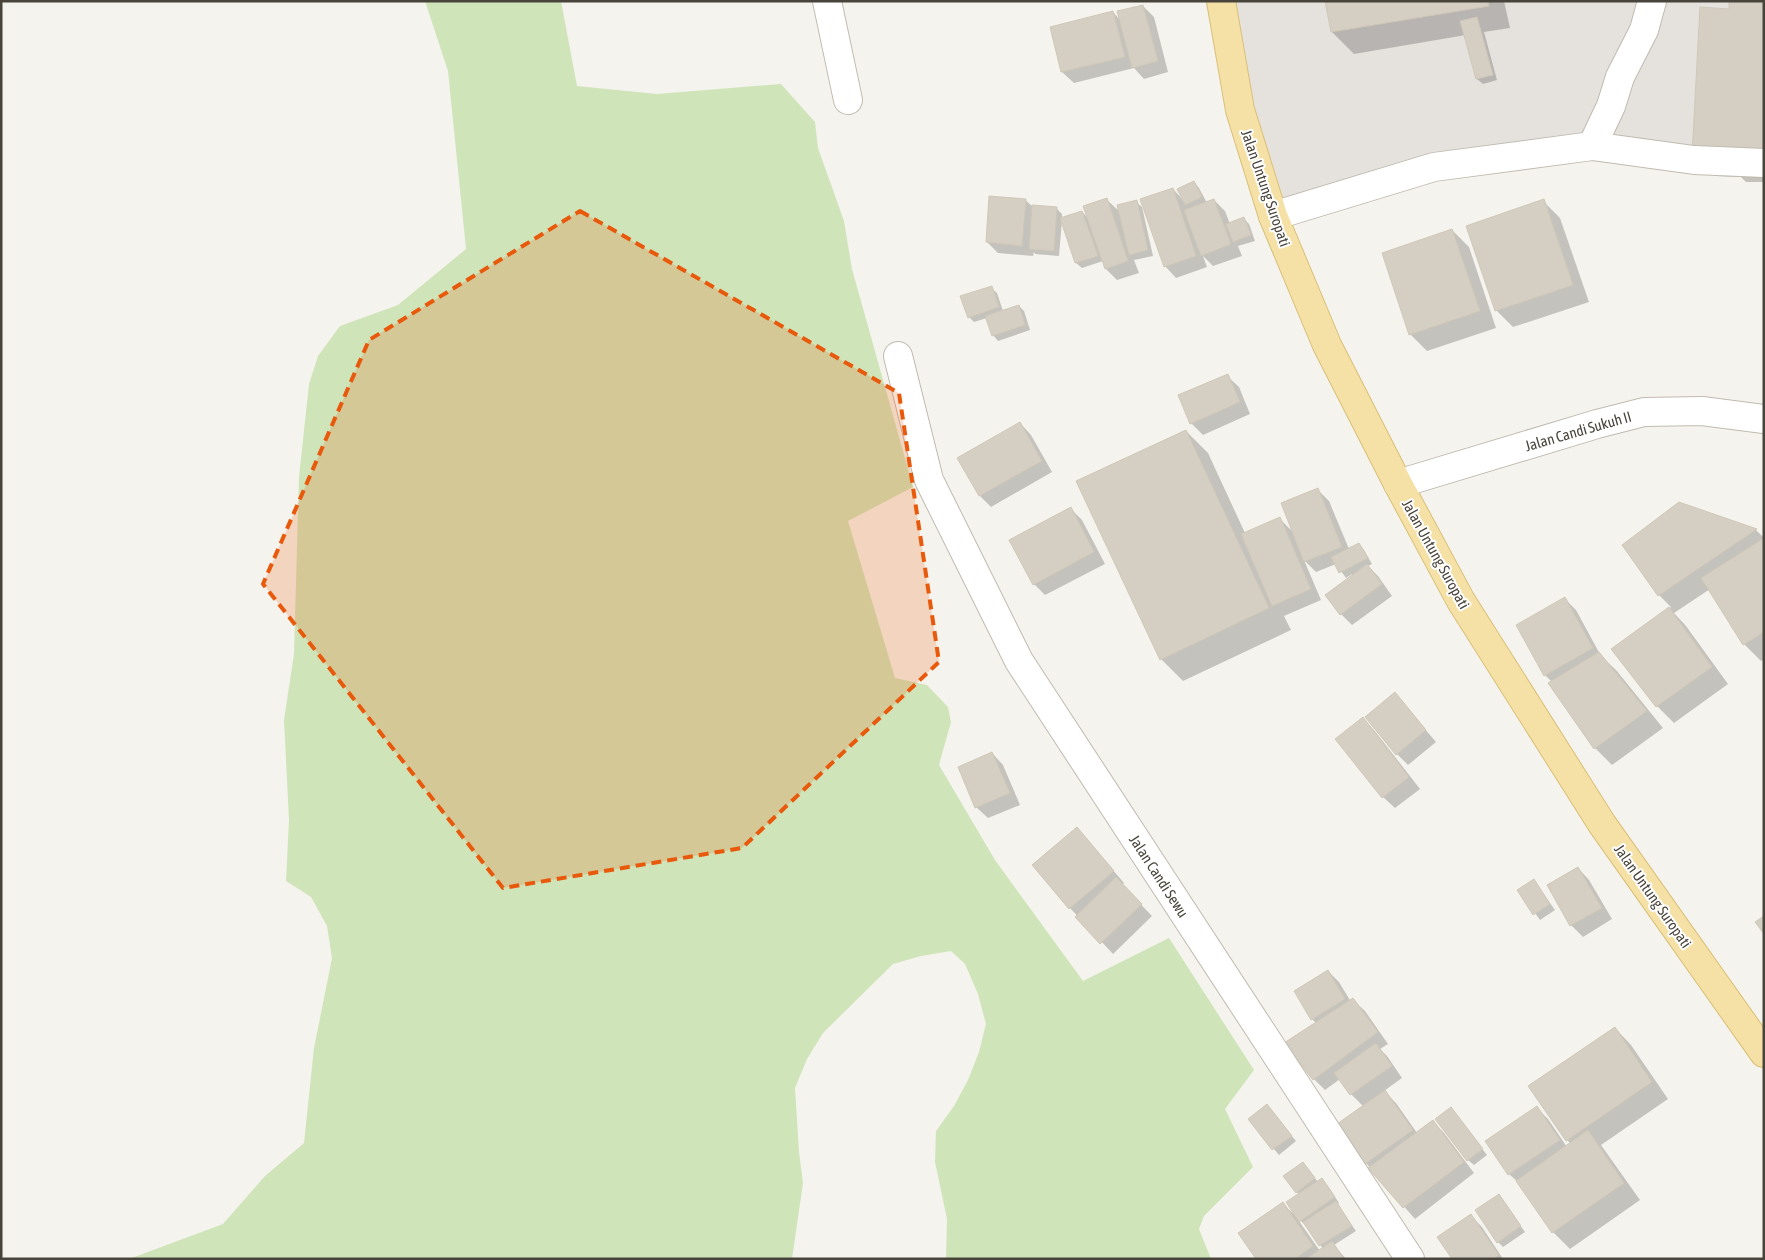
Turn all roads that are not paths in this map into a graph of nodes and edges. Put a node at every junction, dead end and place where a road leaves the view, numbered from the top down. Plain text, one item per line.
1 (827, 1) edge
2 (1221, 1) edge
3 (1652, 1) edge
4 (848, 100) dead end
5 (1592, 146) junction
6 (1764, 163) edge
7 (1273, 216) junction
8 (898, 356) dead end
9 (1764, 419) edge
10 (1398, 484) junction
11 (1764, 1053) edge
12 (1410, 1259) edge

1 - 4 street
2 - 7 main road, Jalan Untung Suropati
3 - 5 street
5 - 6 street
5 - 7 street
7 - 10 main road, Jalan Untung Suropati
8 - 12 street, Jalan Candi Sewu
9 - 10 street, Jalan Candi Sukuh II
10 - 11 main road, Jalan Untung Suropati

